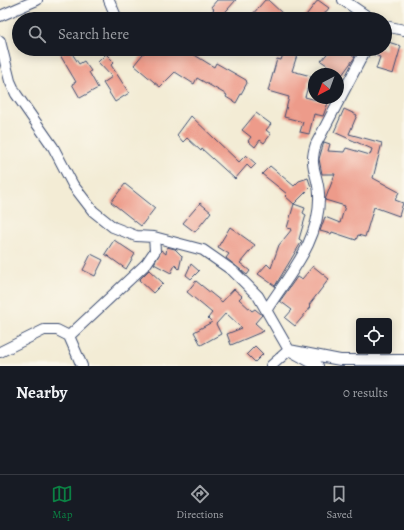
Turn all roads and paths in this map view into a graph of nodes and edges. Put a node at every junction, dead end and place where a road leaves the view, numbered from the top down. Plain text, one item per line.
1 (37, 0) edge
2 (109, 0) edge
3 (343, 0) edge
4 (114, 12) edge
5 (361, 12) edge
6 (0, 16) edge
7 (392, 27) edge
8 (404, 30) edge
9 (0, 41) edge
10 (362, 56) edge
11 (2, 64) edge
12 (154, 237) junction
13 (266, 309) junction
14 (69, 336) junction
15 (289, 350) junction
16 (0, 352) edge
17 (404, 360) edge
18 (82, 366) edge
19 (271, 366) edge
20 (318, 366) edge

1 - 6 street
2 - 4 street
3 - 5 street
7 - 8 street
9 - 11 street
10 - 13 street
11 - 12 street
12 - 13 street
12 - 14 street
13 - 15 street
14 - 16 street
14 - 18 street
15 - 17 street
15 - 19 street
15 - 20 street

